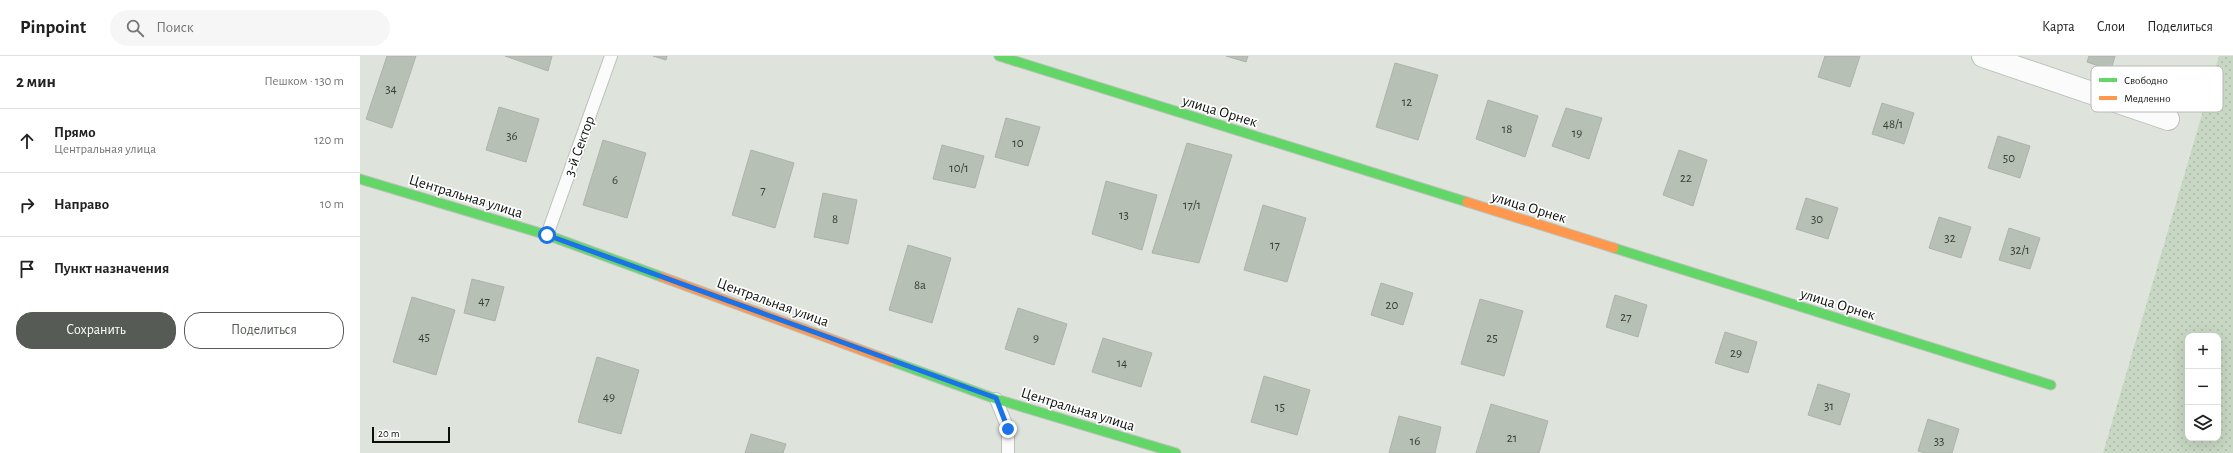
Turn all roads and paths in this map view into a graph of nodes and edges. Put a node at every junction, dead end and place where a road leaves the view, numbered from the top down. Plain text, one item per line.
1 (611, 56) edge
2 (999, 56) edge
3 (1983, 56) edge
4 (2091, 93) edge
5 (2147, 112) edge
6 (2168, 119) dead end
7 (360, 179) edge
8 (547, 235) junction
9 (2051, 385) dead end
10 (996, 398) junction
11 (1008, 453) edge
12 (1176, 453) edge

1 - 8 lane, 3-й Сектор
2 - 9 street, улица Орнек
3 - 4 street
5 - 6 street
7 - 8 street, Центральная улица
8 - 10 street, Центральная улица
10 - 11 lane
10 - 12 street, Центральная улица

